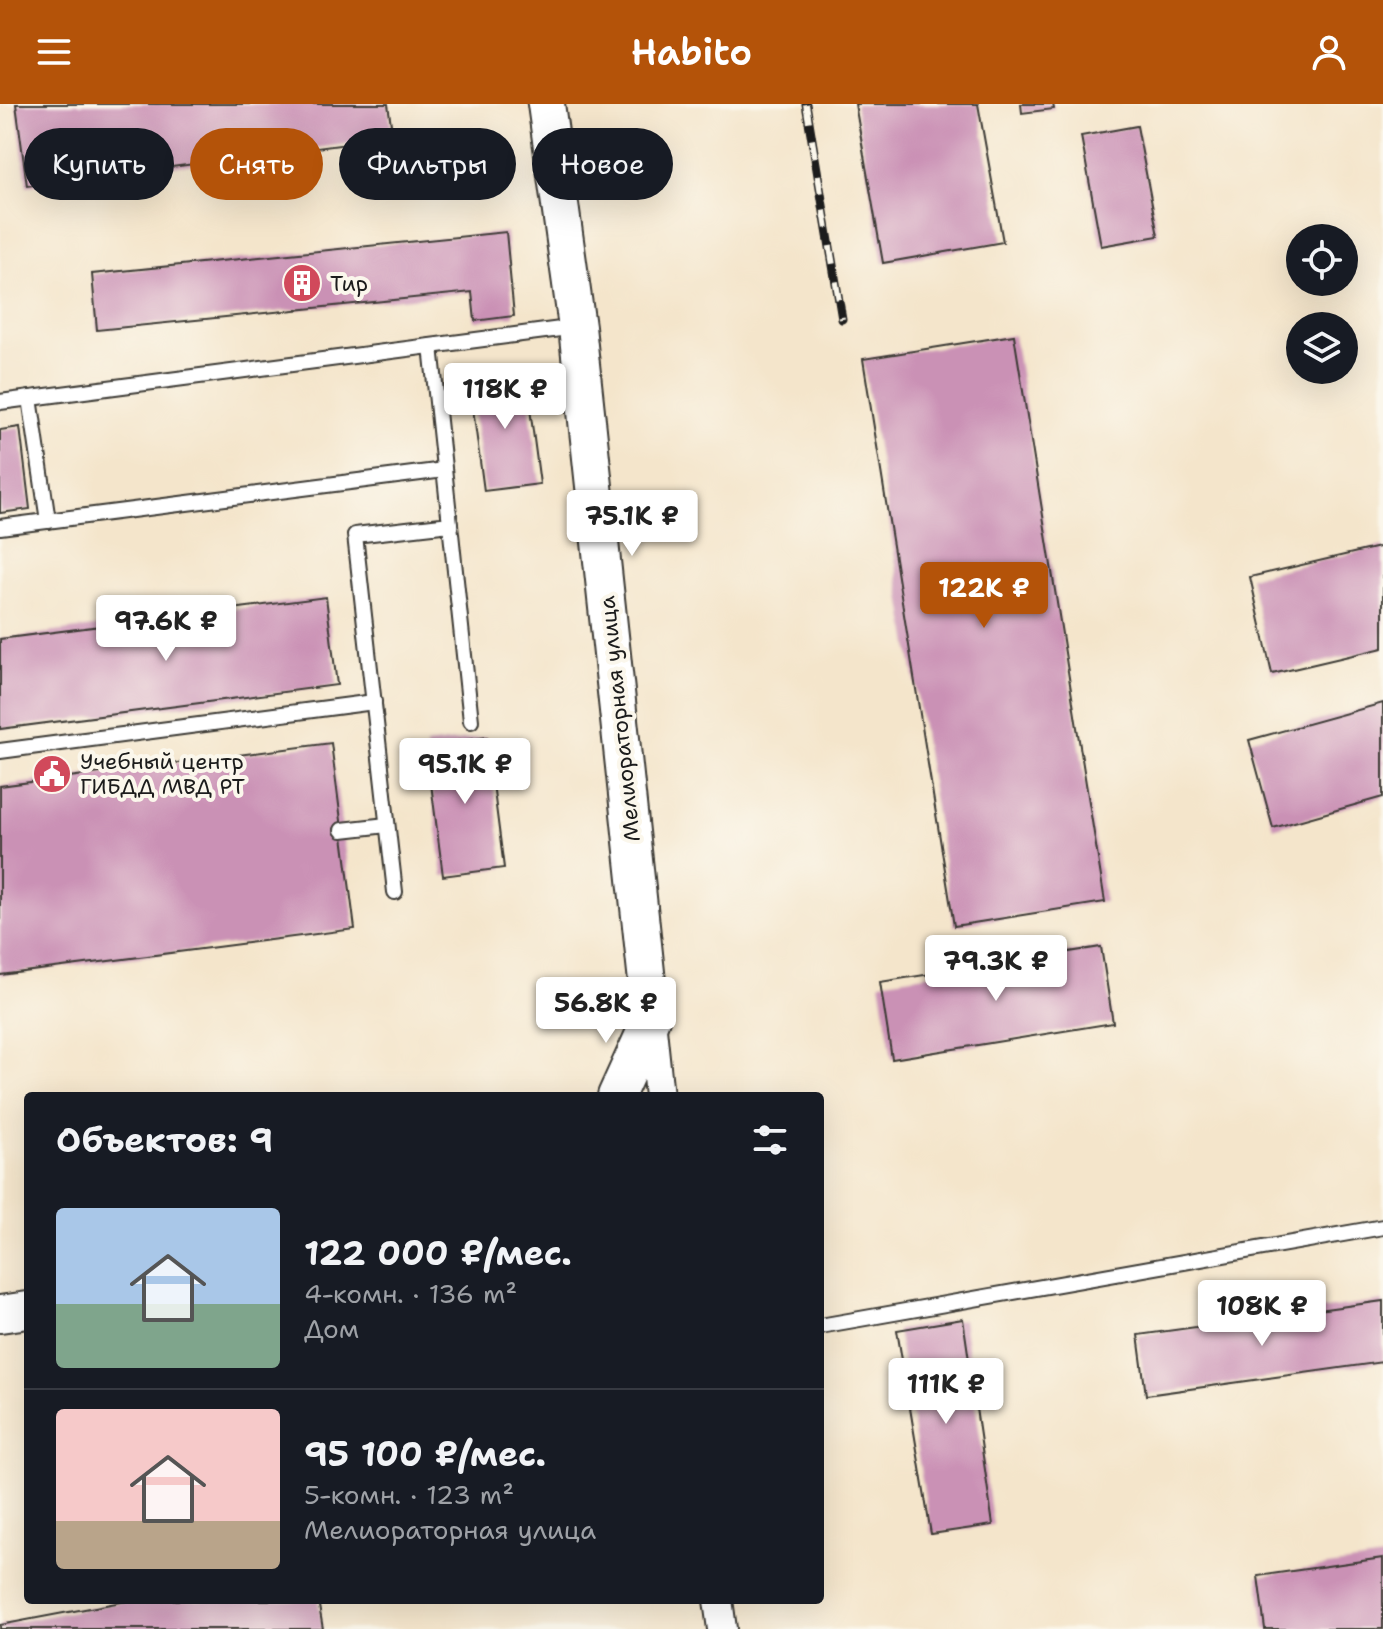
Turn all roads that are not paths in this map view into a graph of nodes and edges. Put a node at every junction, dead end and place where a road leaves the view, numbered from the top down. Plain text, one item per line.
1 (546, 104) edge
2 (577, 327) junction
3 (431, 346) junction
4 (30, 398) junction
5 (0, 402) edge
6 (444, 470) junction
7 (48, 521) junction
8 (450, 524) junction
9 (0, 527) edge
10 (374, 702) junction
11 (471, 721) dead end
12 (0, 751) edge
13 (387, 825) junction
14 (342, 830) dead end
15 (395, 892) dead end
16 (651, 1019) junction
17 (618, 1092) edge
18 (659, 1092) edge
19 (1383, 1227) edge
20 (24, 1311) edge
21 (0, 1314) edge
22 (824, 1325) edge
23 (719, 1604) edge
24 (722, 1629) edge

1 - 2 street, Мелиораторная улица
2 - 3 lane
2 - 16 street, Мелиораторная улица
3 - 4 lane
3 - 6 lane
4 - 5 lane
4 - 7 lane
6 - 7 lane
6 - 8 lane
7 - 9 lane
8 - 10 lane
8 - 11 lane
10 - 12 lane
10 - 13 lane
13 - 14 lane
13 - 15 lane
16 - 17 street
16 - 18 street, Мелиораторная улица
19 - 22 lane
20 - 21 street
23 - 24 street

